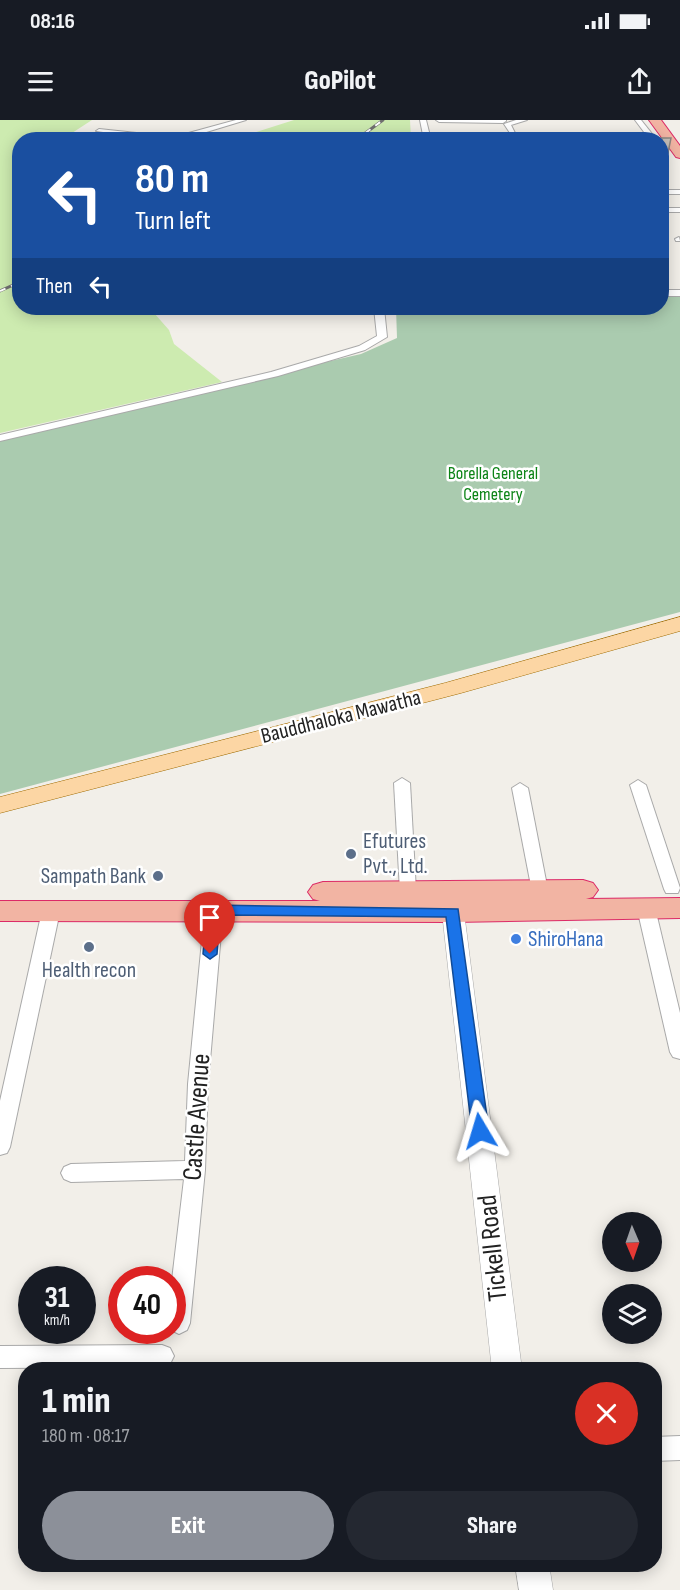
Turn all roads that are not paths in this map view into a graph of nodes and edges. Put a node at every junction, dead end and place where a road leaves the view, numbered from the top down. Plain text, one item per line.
1 (243, 120) edge
2 (439, 120) edge
3 (524, 120) edge
4 (638, 120) edge
5 (503, 122) edge
6 (185, 128) dead end
7 (214, 128) junction
8 (99, 131) dead end
9 (108, 132) edge
10 (199, 132) edge
11 (648, 132) edge
12 (380, 315) edge
13 (0, 438) edge
14 (680, 624) edge
15 (402, 783) dead end
16 (638, 784) dead end
17 (520, 788) dead end
18 (0, 805) edge
19 (408, 891) junction
20 (540, 891) junction
21 (0, 892) edge
22 (677, 895) edge
23 (646, 908) junction
24 (214, 910) junction
25 (0, 911) edge
26 (51, 911) junction
27 (453, 912) junction
28 (680, 1052) edge
29 (0, 1147) edge
30 (195, 1170) junction
31 (71, 1173) dead end
32 (185, 1266) edge
33 (162, 1356) dead end
34 (0, 1357) edge
35 (506, 1362) edge
36 (680, 1448) edge
37 (662, 1449) edge
38 (533, 1572) edge
39 (536, 1590) edge

1 - 7 street
2 - 5 street
3 - 5 street
4 - 11 street
6 - 7 street
7 - 10 street
8 - 9 street
12 - 13 street
14 - 18 main road, Bauddhaloka Mawatha
15 - 19 street
16 - 22 street
17 - 20 street
19 - 20 highway
19 - 21 highway
20 - 22 highway
22 - 23 highway
23 - 27 highway
23 - 28 street
24 - 26 highway
24 - 27 highway
24 - 30 street, Castle Avenue
25 - 26 highway
26 - 29 street
27 - 35 street, Tickell Road
30 - 31 street
30 - 32 street, Castle Avenue
33 - 34 street
36 - 37 street
38 - 39 street

